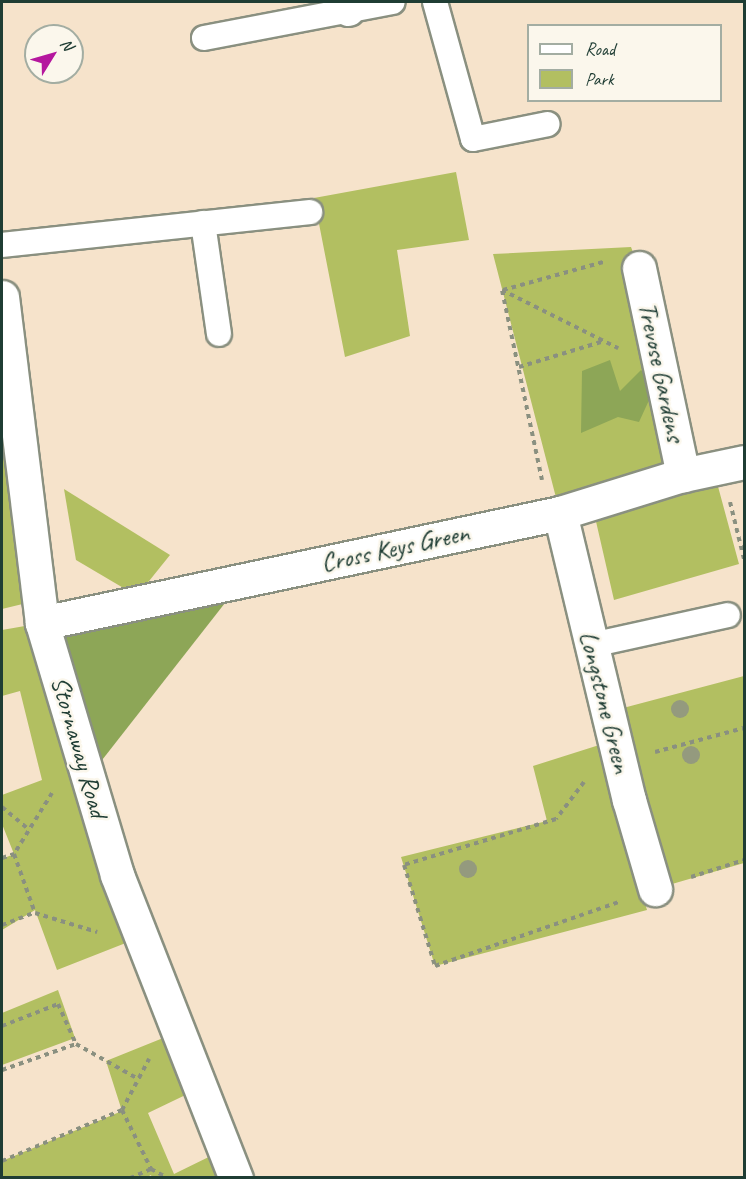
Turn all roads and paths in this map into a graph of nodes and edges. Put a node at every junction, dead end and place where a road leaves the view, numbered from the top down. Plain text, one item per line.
1 (393, 2) edge
2 (435, 2) edge
3 (347, 5) edge
4 (204, 38) dead end
5 (548, 124) dead end
6 (310, 212) dead end
7 (203, 223) junction
8 (2, 245) edge
9 (639, 268) dead end
10 (2, 297) edge
11 (219, 334) dead end
12 (604, 341) junction
13 (519, 367) junction
14 (659, 368) junction
15 (733, 464) edge
16 (683, 475) junction
17 (554, 514) junction
18 (744, 559) edge
19 (728, 615) dead end
20 (42, 623) junction
21 (592, 645) junction
22 (744, 728) edge
23 (617, 751) junction
24 (86, 770) junction
25 (2, 807) edge
26 (29, 830) junction
27 (14, 854) junction
28 (2, 858) edge
29 (744, 860) edge
30 (655, 889) junction
31 (35, 913) junction
32 (2, 925) edge
33 (138, 930) junction
34 (2, 1026) edge
35 (178, 1032) junction
36 (76, 1044) junction
37 (2, 1070) edge
38 (138, 1079) junction
39 (122, 1110) junction
40 (2, 1161) edge
41 (151, 1169) junction
42 (130, 1178) edge
43 (168, 1178) edge
44 (236, 1178) edge

1 - 3 lane
2 - 5 lane
3 - 4 lane
6 - 7 lane
7 - 8 lane
7 - 11 lane
9 - 14 street, Trevose Gardens
10 - 20 street, Stornaway Road
12 - 13 path
12 - 13 path
12 - 14 path
13 - 17 path
14 - 16 street, Trevose Gardens
15 - 16 street, Cross Keys Green
15 - 18 path
16 - 17 street, Cross Keys Green
17 - 20 street, Cross Keys Green
17 - 21 street, Longstone Green
19 - 21 lane
20 - 24 street, Stornaway Road
21 - 23 street, Longstone Green
22 - 23 path
23 - 30 street, Longstone Green
23 - 30 path
24 - 26 path
24 - 33 street, Stornaway Road
25 - 26 path
26 - 27 path
27 - 28 path
27 - 31 path
29 - 30 path
31 - 32 path
31 - 33 path
33 - 35 street, Stornaway Road
34 - 36 path
35 - 38 path
35 - 44 street, Stornaway Road
36 - 37 path
36 - 38 path
38 - 39 path
39 - 40 path
39 - 41 path
41 - 42 path
41 - 43 path

